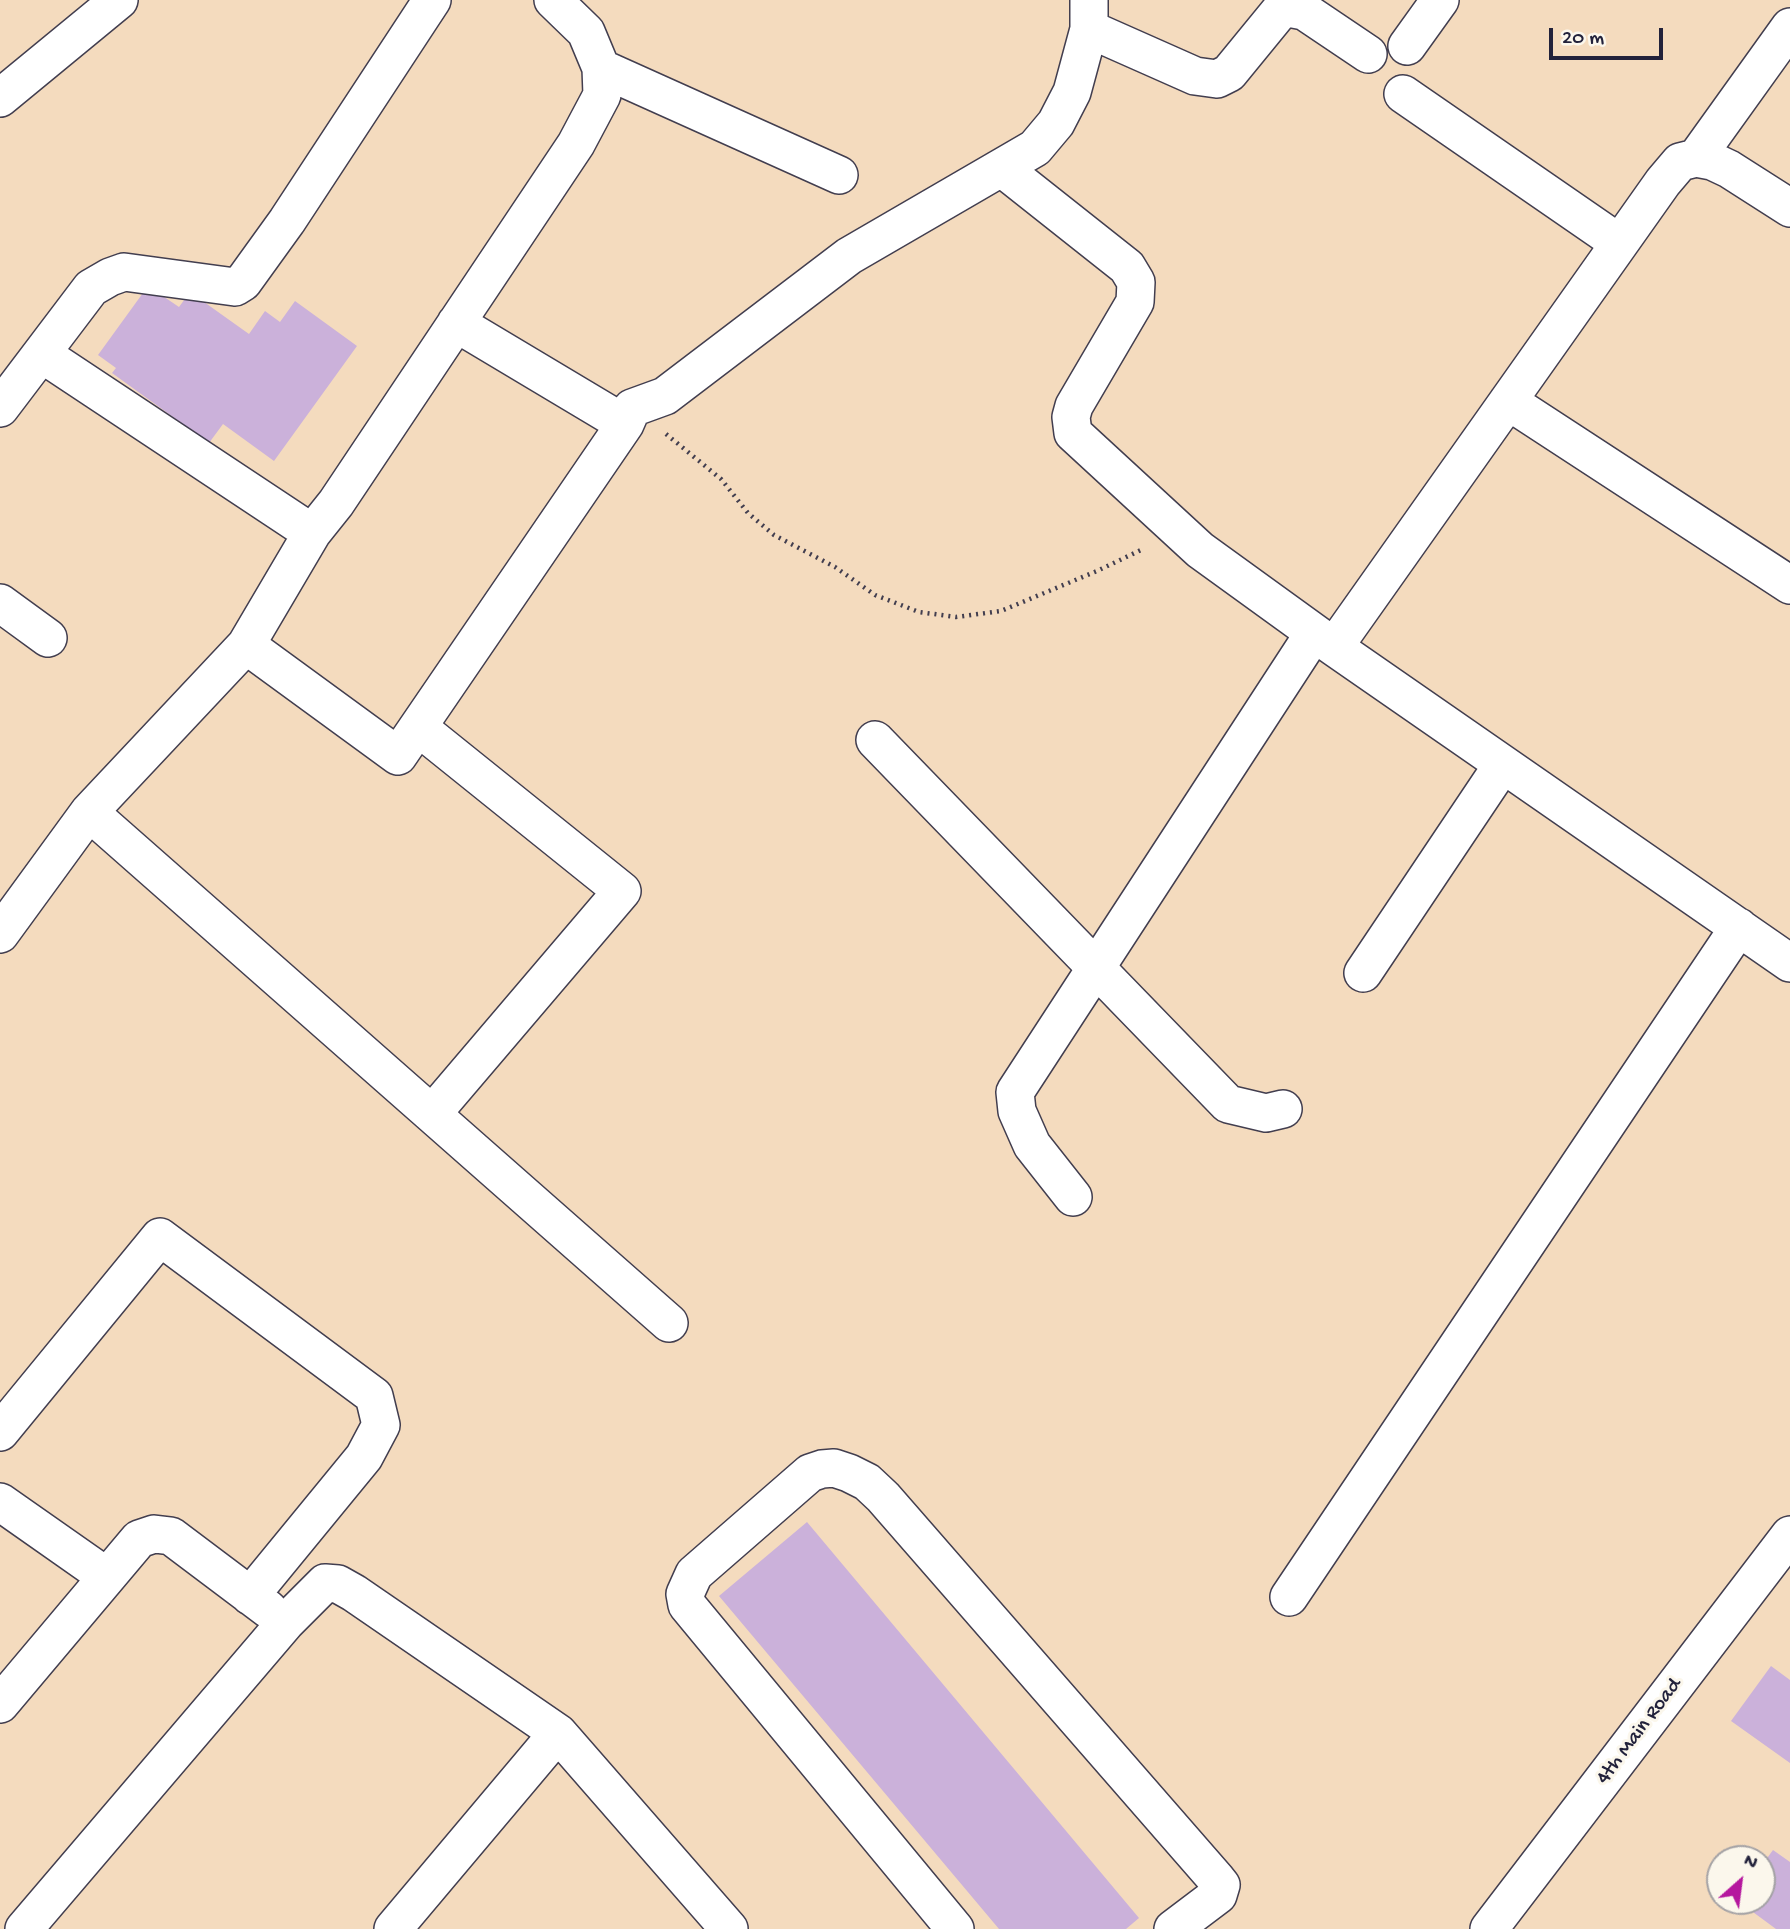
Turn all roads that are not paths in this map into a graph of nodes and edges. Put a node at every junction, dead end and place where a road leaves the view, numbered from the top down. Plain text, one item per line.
1 (120, 0) edge
2 (432, 0) edge
3 (553, 0) edge
4 (1440, 0) edge
5 (1089, 15) edge
6 (1790, 27) edge
7 (1407, 46) dead end
8 (1368, 54) dead end
9 (601, 68) junction
10 (1403, 94) dead end
11 (0, 98) edge
12 (1696, 158) junction
13 (1002, 168) junction
14 (839, 175) dead end
15 (1790, 208) edge
16 (1619, 243) junction
17 (456, 323) junction
18 (42, 354) junction
19 (1508, 401) junction
20 (0, 408) edge
21 (629, 416) junction
22 (312, 533) junction
23 (1790, 584) edge
24 (0, 603) edge
25 (48, 638) dead end
26 (1324, 640) junction
27 (246, 645) junction
28 (418, 727) junction
29 (875, 740) dead end
30 (1503, 764) junction
31 (89, 812) junction
32 (1738, 927) junction
33 (0, 934) edge
34 (1790, 963) edge
35 (1096, 968) junction
36 (1363, 973) dead end
37 (1283, 1109) dead end
38 (432, 1114) junction
39 (1073, 1197) dead end
40 (669, 1323) dead end
41 (0, 1433) edge
42 (0, 1502) edge
43 (1790, 1535) edge
44 (107, 1577) junction
45 (250, 1596) junction
46 (1289, 1597) dead end
47 (286, 1622) junction
48 (0, 1704) edge
49 (558, 1733) junction
50 (24, 1929) edge
51 (393, 1929) edge
52 (729, 1929) edge
53 (955, 1929) edge
54 (1173, 1929) edge
55 (1489, 1929) edge

1 - 11 street
2 - 18 street
3 - 9 street
4 - 7 street
5 - 8 street
5 - 13 street
6 - 12 street
9 - 14 street
9 - 17 street
10 - 16 street
12 - 15 street
12 - 16 street
13 - 21 street
13 - 26 street
16 - 19 street
17 - 21 street
17 - 22 street
18 - 20 street
18 - 22 street
19 - 23 street
19 - 26 street
21 - 28 street
22 - 27 street
24 - 25 street
26 - 30 street
26 - 35 street
27 - 28 street
27 - 31 street
28 - 38 street
29 - 35 street
30 - 32 street
30 - 36 street
31 - 33 street
31 - 38 street
32 - 34 street
32 - 46 street
35 - 37 street
35 - 39 street
38 - 40 street
41 - 45 street
42 - 44 street
43 - 55 street, 4th Main Road
44 - 45 street
44 - 48 street
45 - 47 street
47 - 49 street
47 - 50 street
49 - 51 street
49 - 52 street
53 - 54 street

